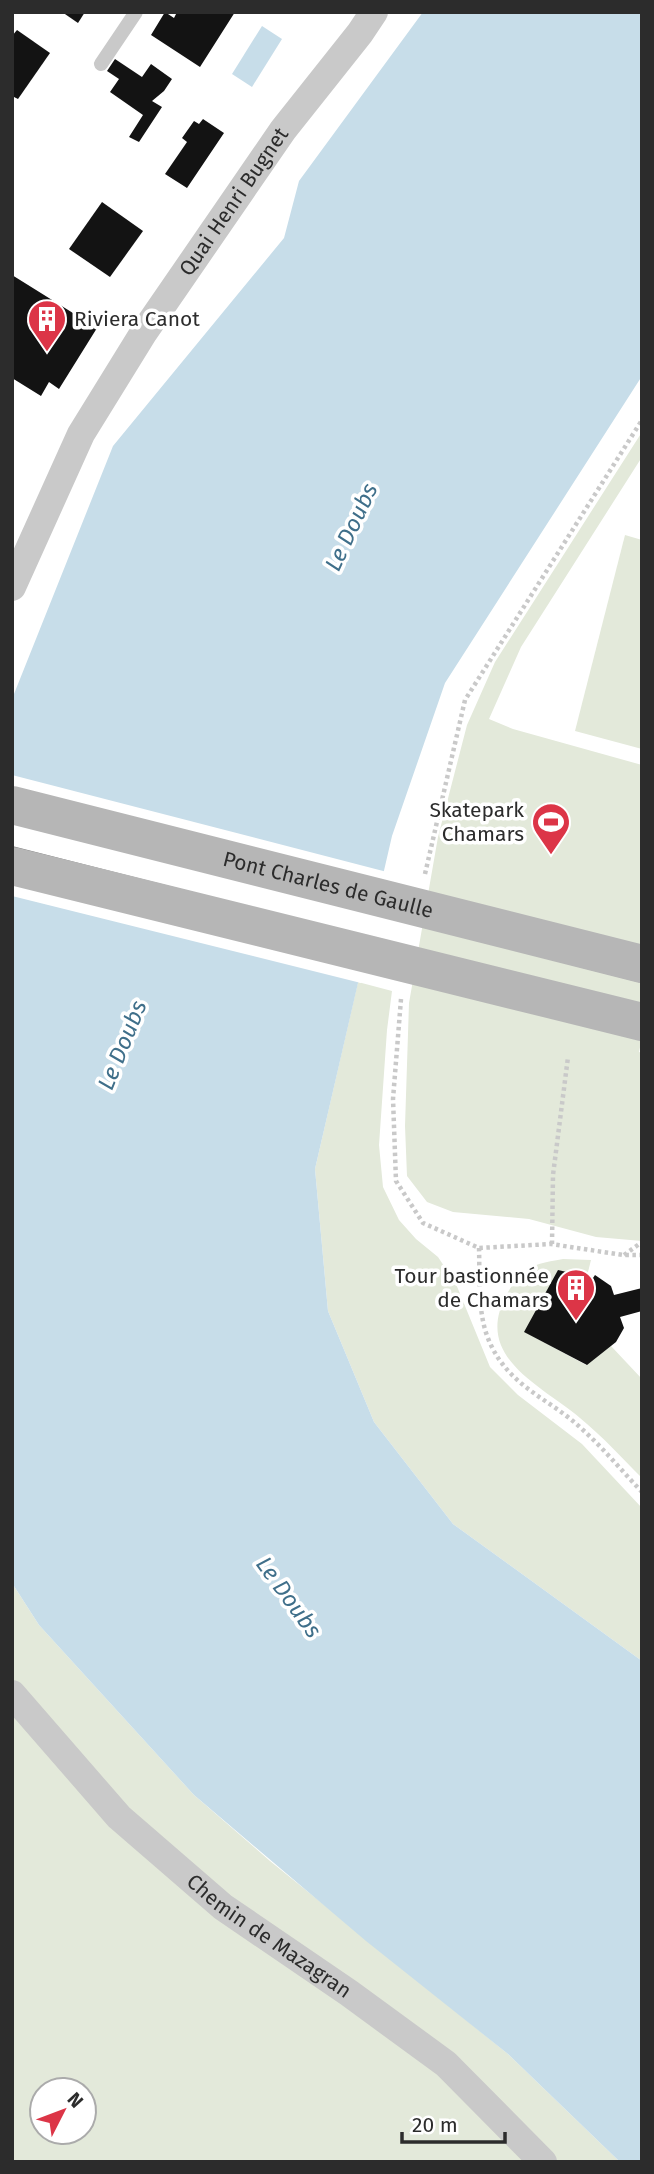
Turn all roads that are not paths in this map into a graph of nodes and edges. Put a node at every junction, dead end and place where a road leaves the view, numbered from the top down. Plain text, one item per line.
1 (136, 12) edge
2 (374, 12) edge
3 (101, 64) dead end
4 (12, 587) edge
5 (12, 805) edge
6 (12, 866) edge
7 (642, 964) edge
8 (642, 1022) edge
9 (12, 1694) edge
10 (543, 2162) edge

1 - 3 lane
2 - 4 street, Quai Henri Bugnet
5 - 7 main road, Pont Charles de Gaulle, bridge
6 - 8 main road, bridge
9 - 10 street, Chemin de Mazagran

